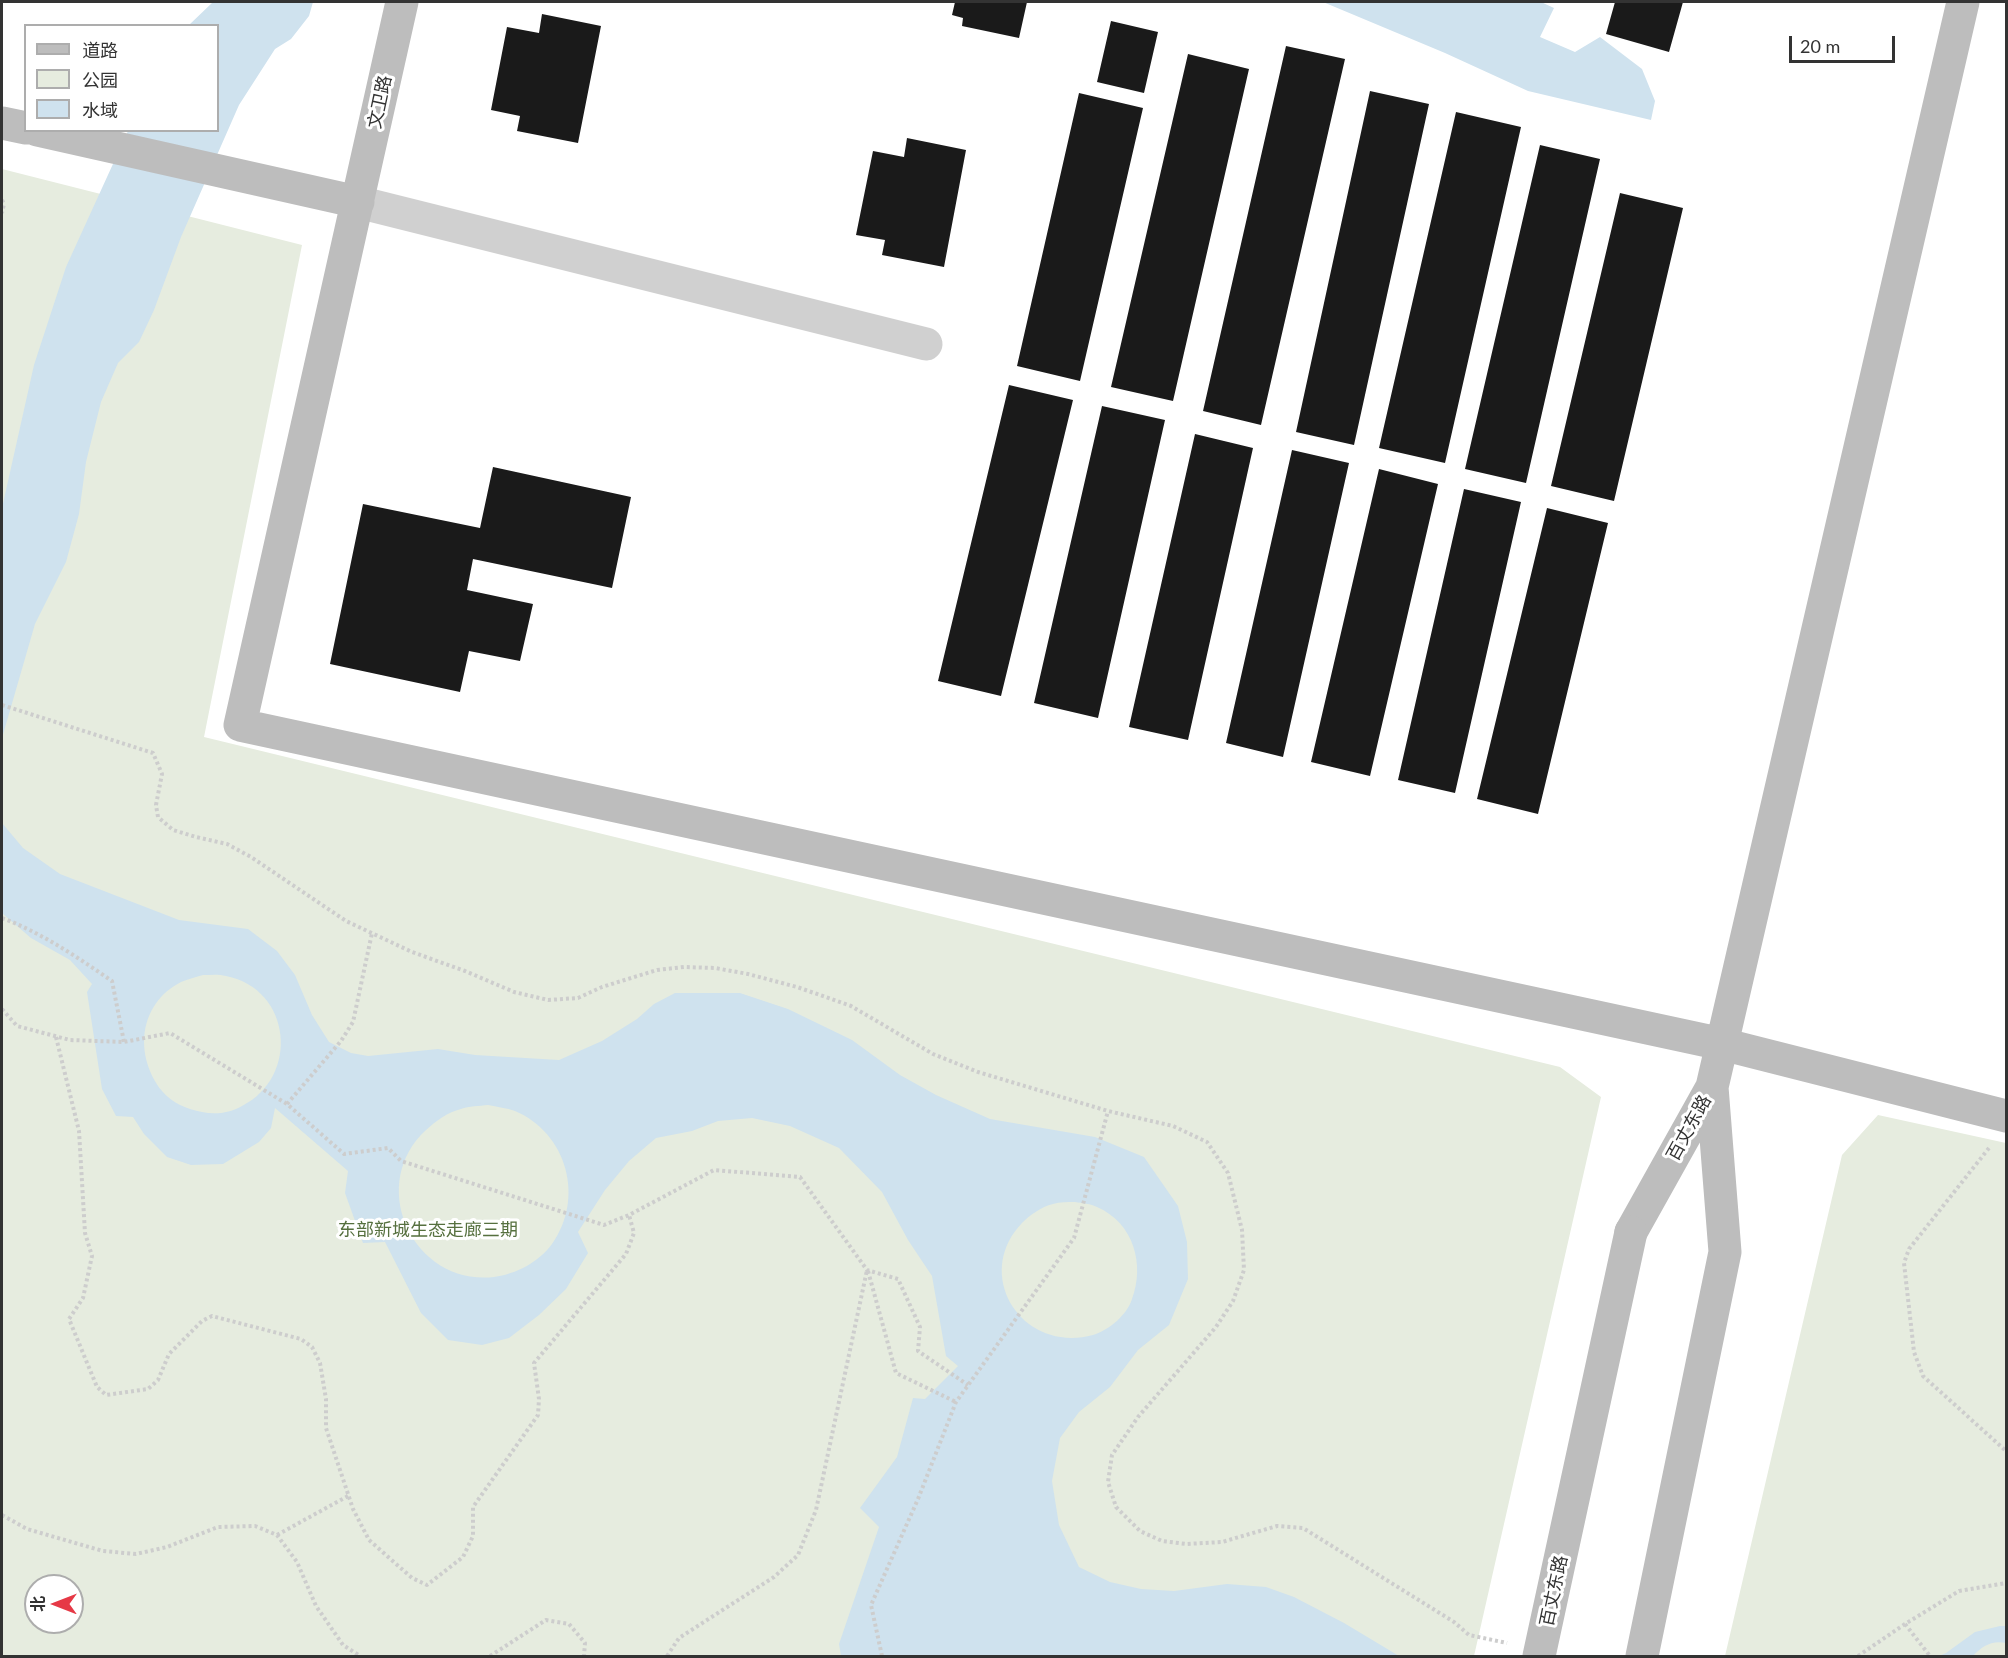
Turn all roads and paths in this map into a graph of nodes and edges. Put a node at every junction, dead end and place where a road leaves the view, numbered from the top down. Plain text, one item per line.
1 (402, 2) edge
2 (1963, 2) edge
3 (2, 123) edge
4 (24, 128) edge
5 (46, 132) edge
6 (2, 201) edge
7 (358, 202) junction
8 (2, 213) edge
9 (926, 344) dead end
10 (2, 705) edge
11 (2, 918) edge
12 (372, 933) junction
13 (2, 1010) edge
14 (56, 1037) junction
15 (124, 1042) junction
16 (1722, 1044) junction
17 (1712, 1087) junction
18 (286, 1104) junction
19 (1108, 1111) junction
20 (2000, 1129) edge
21 (629, 1215) junction
22 (867, 1270) junction
23 (968, 1385) junction
24 (956, 1402) junction
25 (2007, 1451) edge
26 (348, 1496) junction
27 (2, 1515) edge
28 (277, 1535) junction
29 (2007, 1583) edge
30 (1905, 1624) junction
31 (1525, 1650) edge
32 (360, 1656) edge
33 (490, 1656) edge
34 (584, 1656) edge
35 (667, 1656) edge
36 (882, 1656) edge
37 (1642, 1656) edge
38 (1858, 1656) edge
39 (1930, 1656) edge

1 - 7 street, 文卫路
2 - 16 street
3 - 4 street
5 - 7 street
6 - 8 path
7 - 9 street
7 - 16 street, 文卫路
10 - 12 path
11 - 15 path
12 - 18 path
12 - 19 path
13 - 14 path
14 - 15 path
14 - 26 path
15 - 18 path
16 - 17 street
16 - 20 street
17 - 31 street, 百丈东路, bridge
17 - 37 street, 百丈东路
18 - 21 path
19 - 23 path
19 - 31 path
20 - 25 path
21 - 22 path
21 - 26 path
22 - 23 path
22 - 24 path
22 - 35 path
23 - 24 path
24 - 36 path
26 - 28 path
27 - 28 path
28 - 32 path
29 - 30 path
30 - 38 path
30 - 39 path
33 - 34 path

